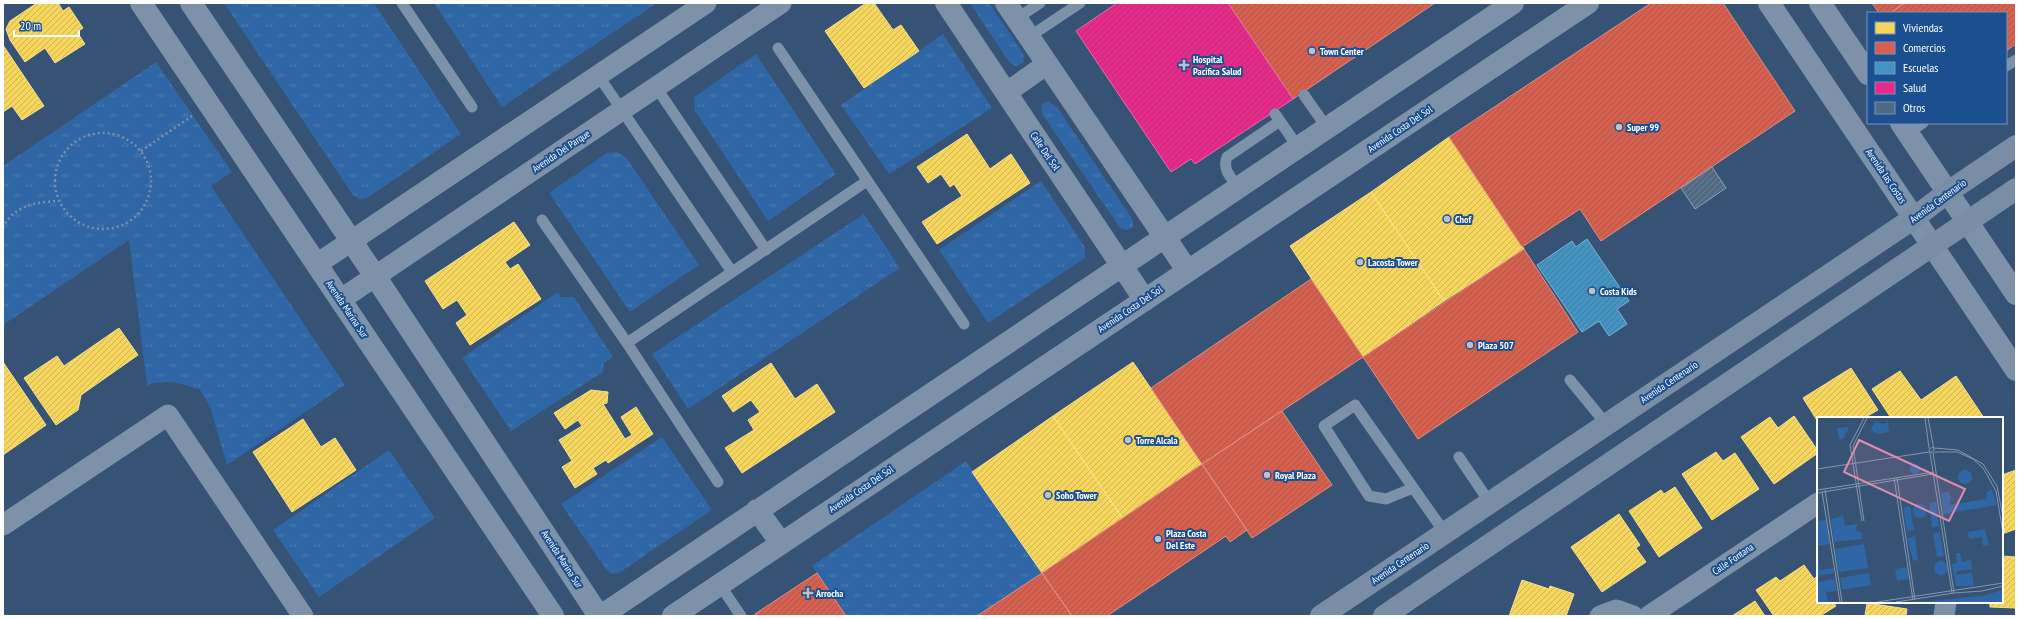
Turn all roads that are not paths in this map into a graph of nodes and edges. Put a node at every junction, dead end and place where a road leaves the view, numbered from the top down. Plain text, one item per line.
1 (141, 3) edge
2 (191, 3) edge
3 (402, 3) edge
4 (706, 3) edge
5 (781, 3) edge
6 (946, 3) edge
7 (1040, 3) edge
8 (1080, 3) edge
9 (1513, 3) edge
10 (1588, 3) edge
11 (1769, 3) edge
12 (1820, 3) edge
13 (1011, 11) edge
14 (1029, 37) junction
15 (778, 48) dead end
16 (2016, 60) edge
17 (1047, 64) junction
18 (2007, 65) edge
19 (1867, 73) edge
20 (598, 75) junction
21 (656, 87) junction
22 (1006, 93) junction
23 (1304, 95) dead end
24 (472, 107) dead end
25 (622, 110) junction
26 (1910, 126) edge
27 (1327, 128) junction
28 (2016, 146) edge
29 (1298, 147) junction
30 (867, 181) junction
31 (1238, 187) junction
32 (2016, 189) edge
33 (1948, 192) junction
34 (1914, 218) junction
35 (542, 220) dead end
36 (1967, 221) junction
37 (1164, 237) junction
38 (351, 241) junction
39 (1932, 245) junction
40 (766, 250) junction
41 (317, 264) junction
42 (1122, 266) junction
43 (1187, 270) junction
44 (732, 272) junction
45 (375, 276) junction
46 (2016, 294) edge
47 (1144, 299) junction
48 (340, 300) junction
49 (964, 324) dead end
50 (627, 343) junction
51 (2016, 370) edge
52 (1570, 380) dead end
53 (1607, 424) junction
54 (1459, 456) dead end
55 (718, 482) dead end
56 (1413, 488) junction
57 (1490, 503) junction
58 (1817, 504) edge
59 (758, 510) junction
60 (3, 525) edge
61 (1509, 532) junction
62 (1445, 533) junction
63 (781, 543) junction
64 (720, 585) junction
65 (1946, 603) edge
66 (303, 616) edge
67 (553, 616) edge
68 (600, 616) edge
69 (673, 616) edge
70 (741, 616) edge
71 (1321, 616) edge
72 (1384, 616) edge
73 (1600, 616) edge
74 (1632, 616) edge
75 (1649, 616) edge
76 (1944, 616) edge

1 - 41 street, Avenida Marina Sur
2 - 38 street, Avenida Marina Sur
3 - 24 lane
4 - 20 street
5 - 21 street, Avenida Del Parque
6 - 22 street, Calle Del Sol
7 - 13 lane
8 - 14 lane
9 - 27 street
10 - 43 street, Avenida Costa Del Sol
11 - 34 street, Avenida las Costas
12 - 19 street
13 - 14 street
14 - 17 street
15 - 30 lane
16 - 18 lane
17 - 22 street
17 - 37 street
20 - 25 lane
20 - 38 street
21 - 25 street, Avenida Del Parque
21 - 40 lane
22 - 42 street, Calle Del Sol
23 - 27 lane
25 - 44 lane
25 - 45 street, Avenida Del Parque
26 - 33 street
27 - 29 street
28 - 33 main road, Avenida Centenario
29 - 31 street
29 - 31 lane
30 - 40 lane
30 - 49 lane
31 - 37 street
32 - 36 main road
33 - 34 main road, Avenida Centenario
33 - 36 street
34 - 39 street, Avenida las Costas
34 - 53 main road, Avenida Centenario
35 - 50 lane
36 - 39 main road
36 - 46 street
37 - 42 street
37 - 43 street
38 - 41 street
38 - 45 street, Avenida Marina Sur
39 - 51 street, Avenida las Costas
39 - 61 main road
40 - 44 lane
41 - 48 street, Avenida Marina Sur
42 - 47 street, Calle Del Sol
42 - 59 street
43 - 47 street, Avenida Costa Del Sol
44 - 50 lane
45 - 48 street, Avenida Del Parque
45 - 68 street, Avenida Marina Sur
47 - 63 street, Avenida Costa Del Sol
48 - 67 street, Avenida Marina Sur
50 - 55 lane
52 - 53 lane
53 - 57 main road, Avenida Centenario
54 - 57 lane
56 - 56 lane
56 - 62 lane
57 - 61 main road
57 - 62 main road, Avenida Centenario
58 - 75 street, Calle Fontana
59 - 63 street
59 - 68 street
60 - 66 street
61 - 72 main road
62 - 71 main road, Avenida Centenario
63 - 64 street, Avenida Costa Del Sol
64 - 69 street, Avenida Costa Del Sol
64 - 70 lane
65 - 76 street
73 - 74 street

